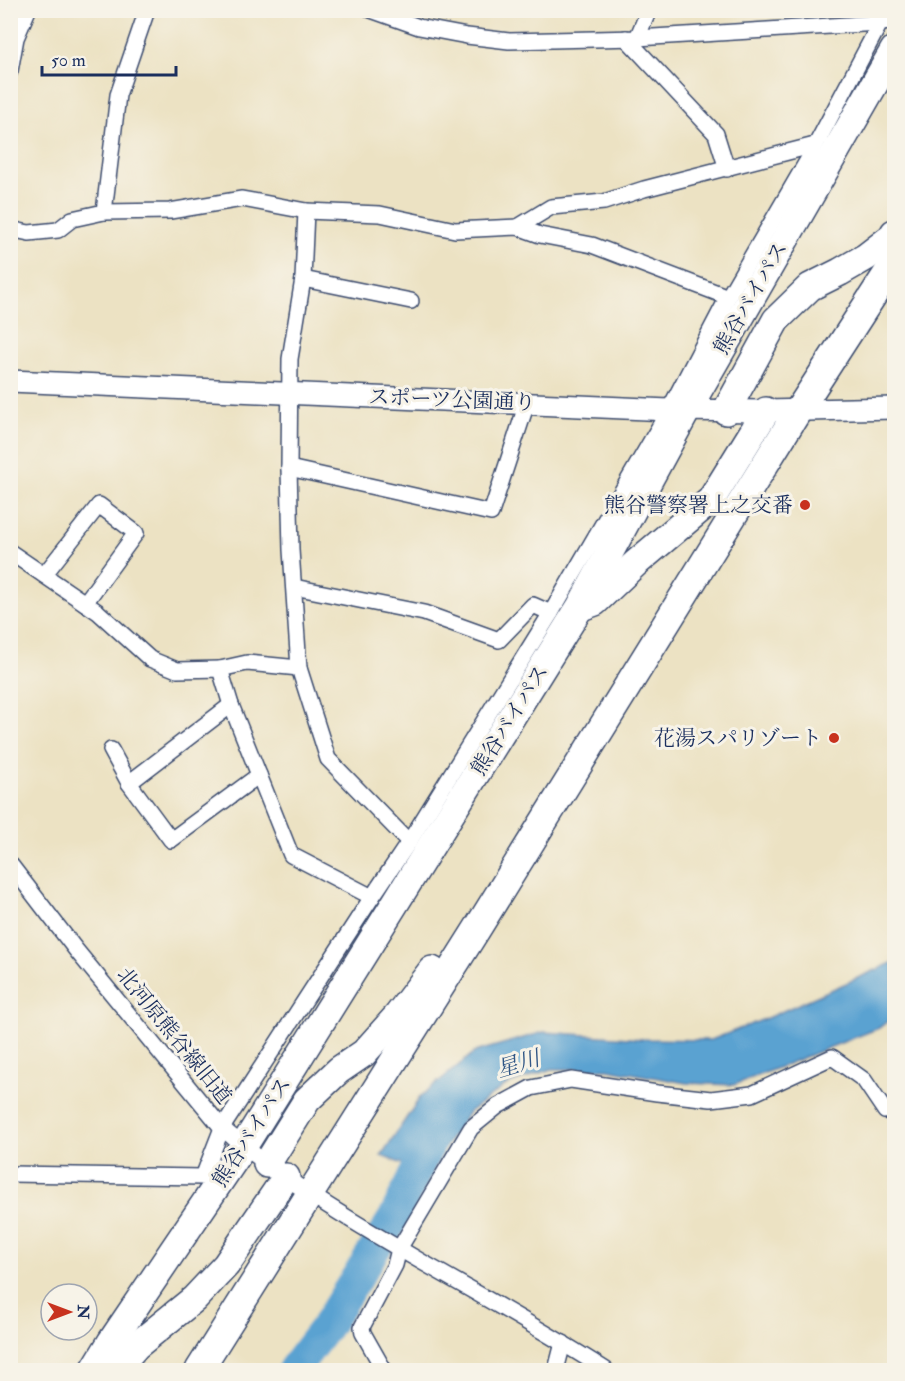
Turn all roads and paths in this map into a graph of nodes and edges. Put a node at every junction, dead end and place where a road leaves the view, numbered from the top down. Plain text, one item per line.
1 (28, 10) edge
2 (147, 10) edge
3 (371, 10) edge
4 (649, 10) edge
5 (887, 18) edge
6 (13, 37) edge
7 (632, 38) junction
8 (894, 50) edge
9 (10, 71) edge
10 (815, 145) junction
11 (727, 169) junction
12 (306, 211) junction
13 (104, 212) junction
14 (518, 227) junction
15 (10, 229) edge
16 (894, 233) edge
17 (894, 263) edge
18 (303, 279) junction
19 (728, 297) junction
20 (411, 301) dead end
21 (10, 381) edge
22 (290, 393) junction
23 (526, 403) junction
24 (894, 408) edge
25 (678, 410) junction
26 (726, 411) junction
27 (766, 411) junction
28 (798, 411) junction
29 (290, 468) junction
30 (10, 552) edge
31 (45, 575) junction
32 (294, 587) junction
33 (85, 603) junction
34 (580, 607) junction
35 (551, 613) junction
36 (299, 668) junction
37 (220, 669) junction
38 (231, 705) junction
39 (111, 750) dead end
40 (259, 775) junction
41 (129, 783) junction
42 (409, 842) junction
43 (10, 864) edge
44 (372, 897) junction
45 (477, 928) junction
46 (894, 1108) edge
47 (222, 1128) junction
48 (243, 1147) junction
49 (276, 1171) junction
50 (10, 1174) edge
51 (310, 1194) junction
52 (397, 1247) junction
53 (563, 1343) junction
54 (94, 1371) edge
55 (115, 1371) edge
56 (199, 1371) edge
57 (384, 1371) edge
58 (555, 1371) edge
59 (606, 1371) edge

1 - 6 street
2 - 13 street
3 - 7 street
4 - 7 street
5 - 7 street
5 - 10 street
6 - 9 street
7 - 11 street
8 - 25 highway, 熊谷バイパス
10 - 11 street
10 - 19 street
11 - 14 street
12 - 13 street
12 - 14 street
12 - 18 street
13 - 15 street
14 - 19 street
16 - 26 highway
17 - 28 highway
18 - 20 street
18 - 22 street
19 - 25 street
21 - 22 street, スポーツ公園通り
22 - 23 street, スポーツ公園通り
22 - 29 street
23 - 25 street, スポーツ公園通り
23 - 29 street
24 - 28 street, スポーツ公園通り
25 - 26 street, スポーツ公園通り
25 - 34 highway, 熊谷バイパス
25 - 35 street
26 - 27 street, スポーツ公園通り
27 - 28 street, スポーツ公園通り
27 - 34 highway
28 - 45 highway
29 - 32 street
30 - 31 street
31 - 33 street
31 - 33 street
32 - 35 street
32 - 36 street
33 - 37 street
34 - 48 highway, 熊谷バイパス
35 - 42 street
36 - 37 street
36 - 42 street
37 - 38 street
38 - 40 street
38 - 41 street
39 - 41 street
40 - 41 street
40 - 44 street
42 - 44 street
43 - 47 street, 北河原熊谷線旧道
44 - 47 street
45 - 49 highway
45 - 51 highway
46 - 52 street
47 - 48 street, 北河原熊谷線旧道
47 - 50 street
48 - 49 street, 北河原熊谷線旧道
48 - 54 highway, 熊谷バイパス
49 - 51 street, 北河原熊谷線旧道
49 - 55 highway
51 - 52 street, 北河原熊谷線旧道
51 - 56 highway
52 - 53 street
52 - 57 street
53 - 58 street
53 - 59 street

